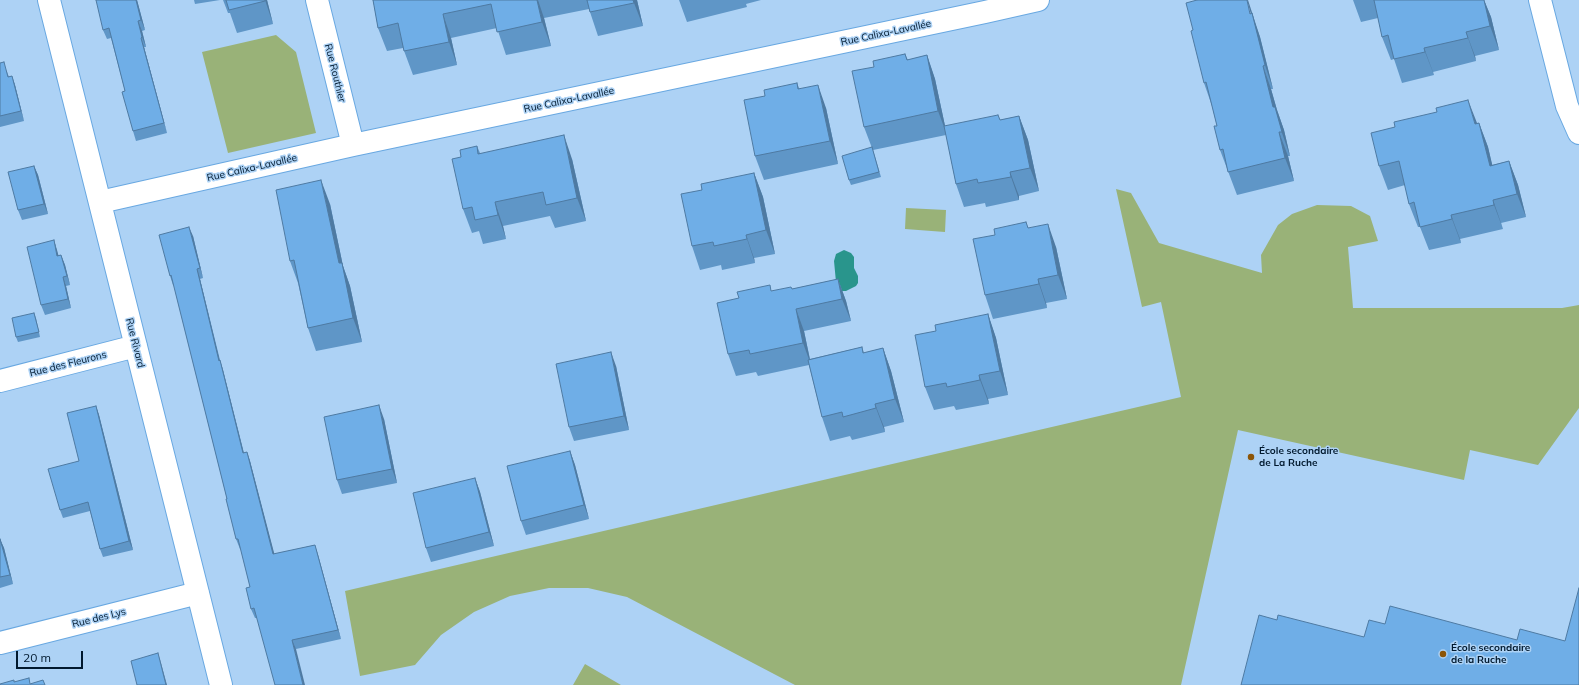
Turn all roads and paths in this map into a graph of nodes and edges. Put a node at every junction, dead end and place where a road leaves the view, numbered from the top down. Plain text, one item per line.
1 (49, 0) edge
2 (317, 0) edge
3 (1038, 0) edge
4 (1540, 0) edge
5 (1579, 133) edge
6 (352, 145) junction
7 (100, 202) junction
8 (136, 346) junction
9 (0, 381) edge
10 (198, 594) junction
11 (0, 643) edge
12 (221, 685) edge

1 - 7 street, Rue Rivard
2 - 6 street, Rue Routhier
3 - 6 street, Rue Calixa-Lavallée
4 - 5 street
6 - 7 street, Rue Calixa-Lavallée
7 - 8 street, Rue Rivard
8 - 9 street, Rue des Fleurons
8 - 10 street, Rue Rivard
10 - 11 street, Rue des Lys
10 - 12 street, Rue Rivard

